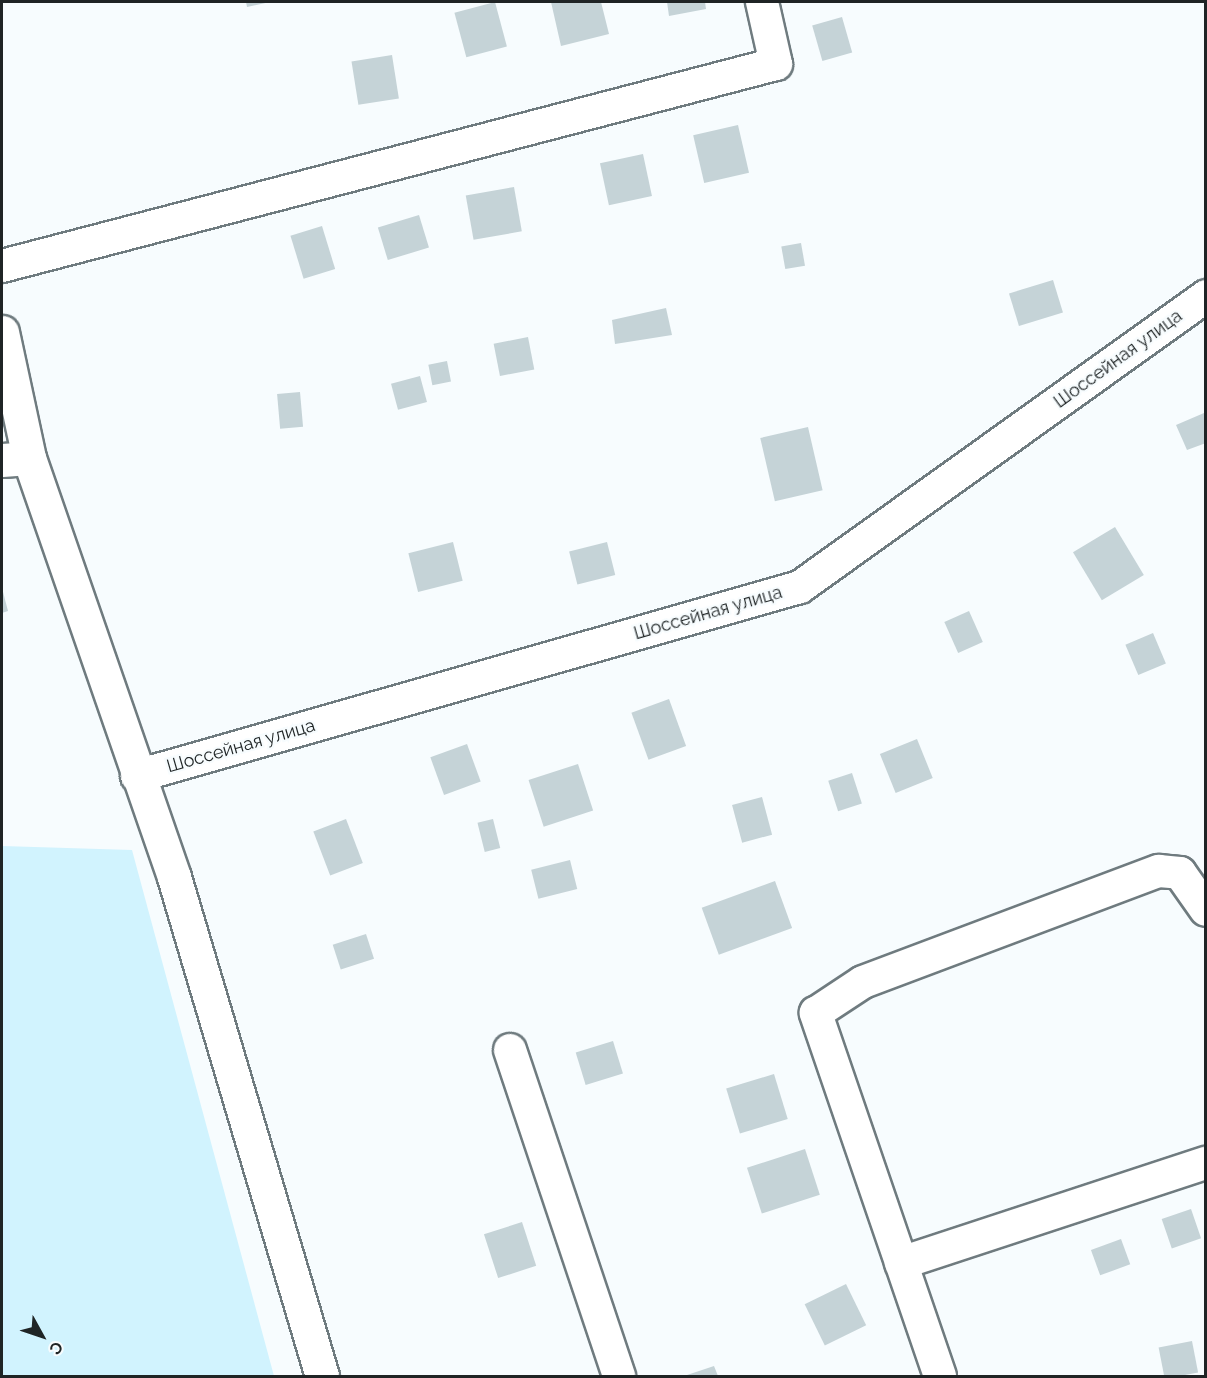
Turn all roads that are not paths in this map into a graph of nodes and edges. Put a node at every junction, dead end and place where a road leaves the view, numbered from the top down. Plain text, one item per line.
1 (762, 2) edge
2 (2, 266) edge
3 (1206, 296) edge
4 (2, 332) edge
5 (15, 459) edge
6 (137, 776) junction
7 (1206, 910) edge
8 (510, 1050) dead end
9 (1206, 1163) edge
10 (901, 1263) junction
11 (321, 1377) edge
12 (619, 1377) edge
13 (940, 1377) edge

1 - 2 street
3 - 6 street, Шоссейная улица
4 - 5 main road
5 - 6 main road
6 - 11 main road
7 - 10 street
8 - 12 street
9 - 10 street
10 - 13 street

